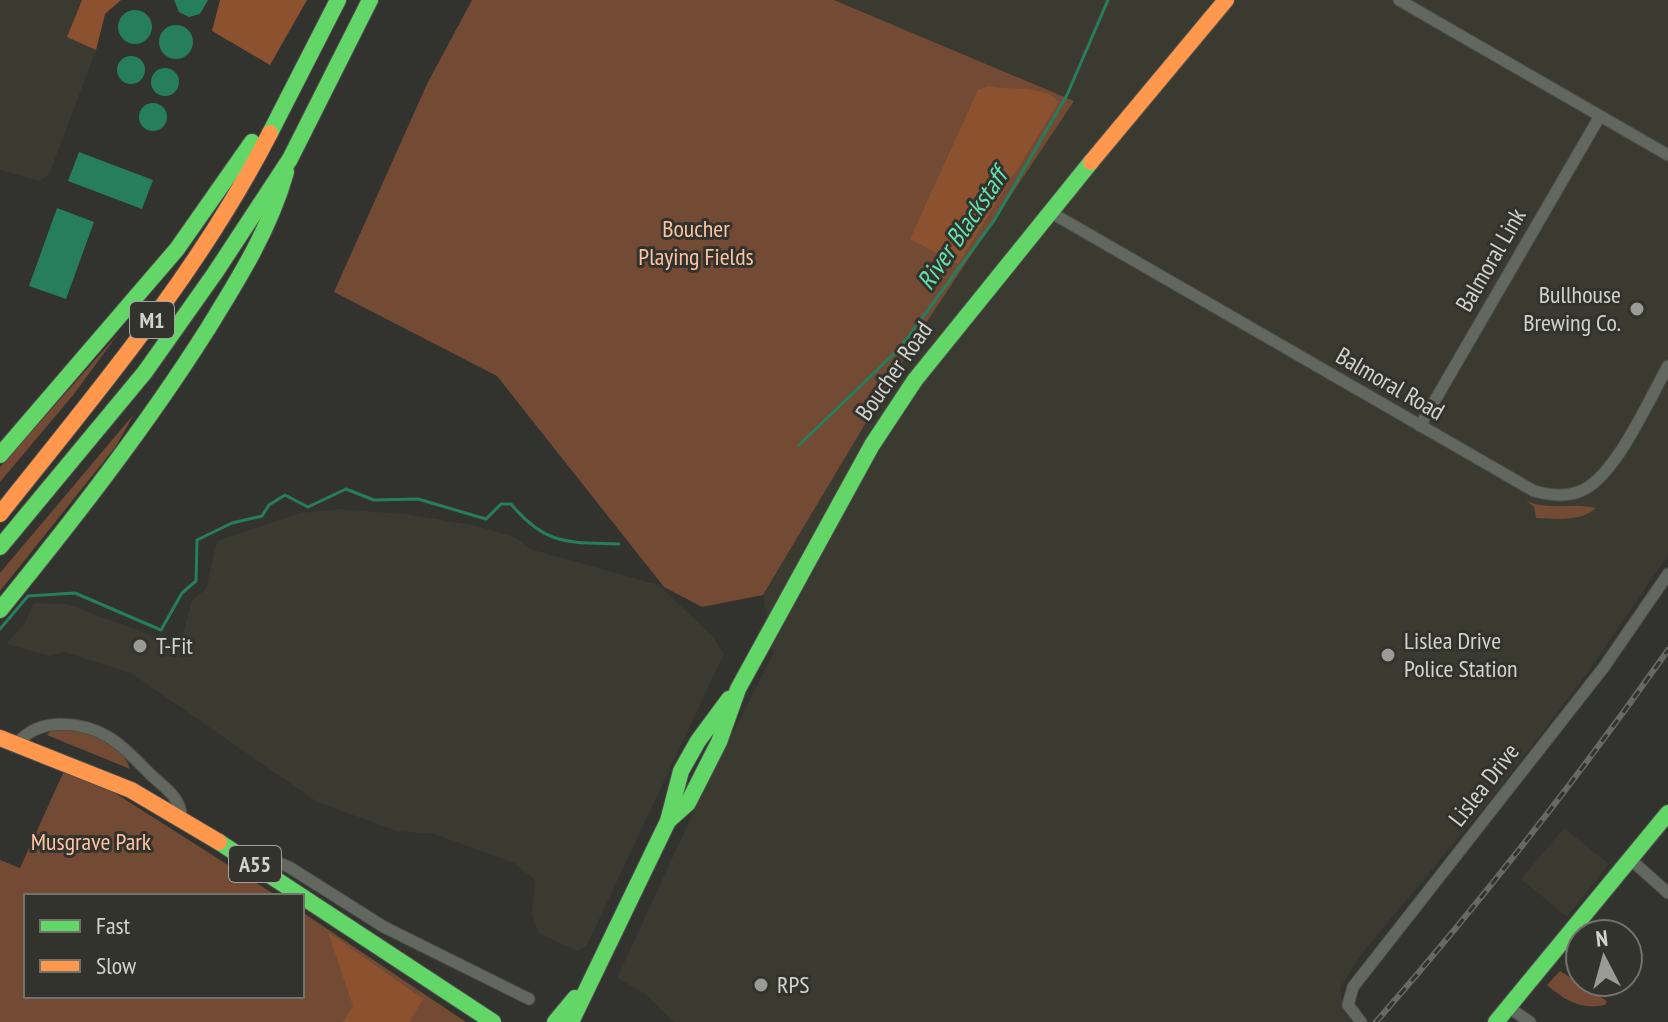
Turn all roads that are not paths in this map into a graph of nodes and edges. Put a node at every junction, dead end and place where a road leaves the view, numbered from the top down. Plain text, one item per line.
1 (338, 0) edge
2 (370, 0) edge
3 (1226, 0) edge
4 (1399, 0) edge
5 (280, 110) junction
6 (1600, 116) junction
7 (1668, 155) edge
8 (290, 159) junction
9 (1050, 212) junction
10 (1668, 366) edge
11 (1420, 426) junction
12 (0, 455) edge
13 (0, 514) edge
14 (0, 547) edge
15 (1668, 574) edge
16 (0, 610) edge
17 (0, 738) edge
18 (17, 744) junction
19 (139, 764) junction
20 (131, 790) junction
21 (1668, 813) edge
22 (181, 817) junction
23 (245, 858) junction
24 (1630, 859) junction
25 (1668, 893) edge
26 (300, 894) edge
27 (304, 896) edge
28 (415, 944) junction
29 (602, 956) junction
30 (399, 958) junction
31 (529, 999) dead end
32 (1508, 1007) junction
33 (568, 1015) edge
34 (488, 1019) edge
35 (506, 1022) edge
36 (540, 1022) edge
37 (555, 1022) edge
38 (583, 1022) edge
39 (1361, 1022) edge
40 (1496, 1022) edge
41 (1530, 1022) edge

1 - 5 main road, M1
2 - 8 main road, M1
3 - 9 main road, Boucher Road
4 - 6 street
5 - 12 main road, M1
5 - 13 main road, M1
6 - 7 street
6 - 11 street, Balmoral Link
8 - 14 main road, M1
8 - 16 main road, M1
9 - 11 street, Balmoral Road
9 - 29 main road, Boucher Road
10 - 11 street, Balmoral Road
15 - 39 street, Lislea Drive
17 - 18 main road, A55
18 - 19 street
18 - 20 main road, A55
19 - 20 street
19 - 22 street
20 - 22 main road, A55
21 - 24 main road
22 - 23 main road, A55
23 - 26 main road, A55
23 - 28 street
24 - 25 street
24 - 32 main road
27 - 30 main road, A55
28 - 30 street
28 - 31 street
29 - 33 main road, Boucher Road
29 - 38 main road
30 - 34 main road, A55
32 - 40 main road
32 - 41 street
33 - 36 main road
33 - 37 main road, Boucher Road
34 - 35 main road

